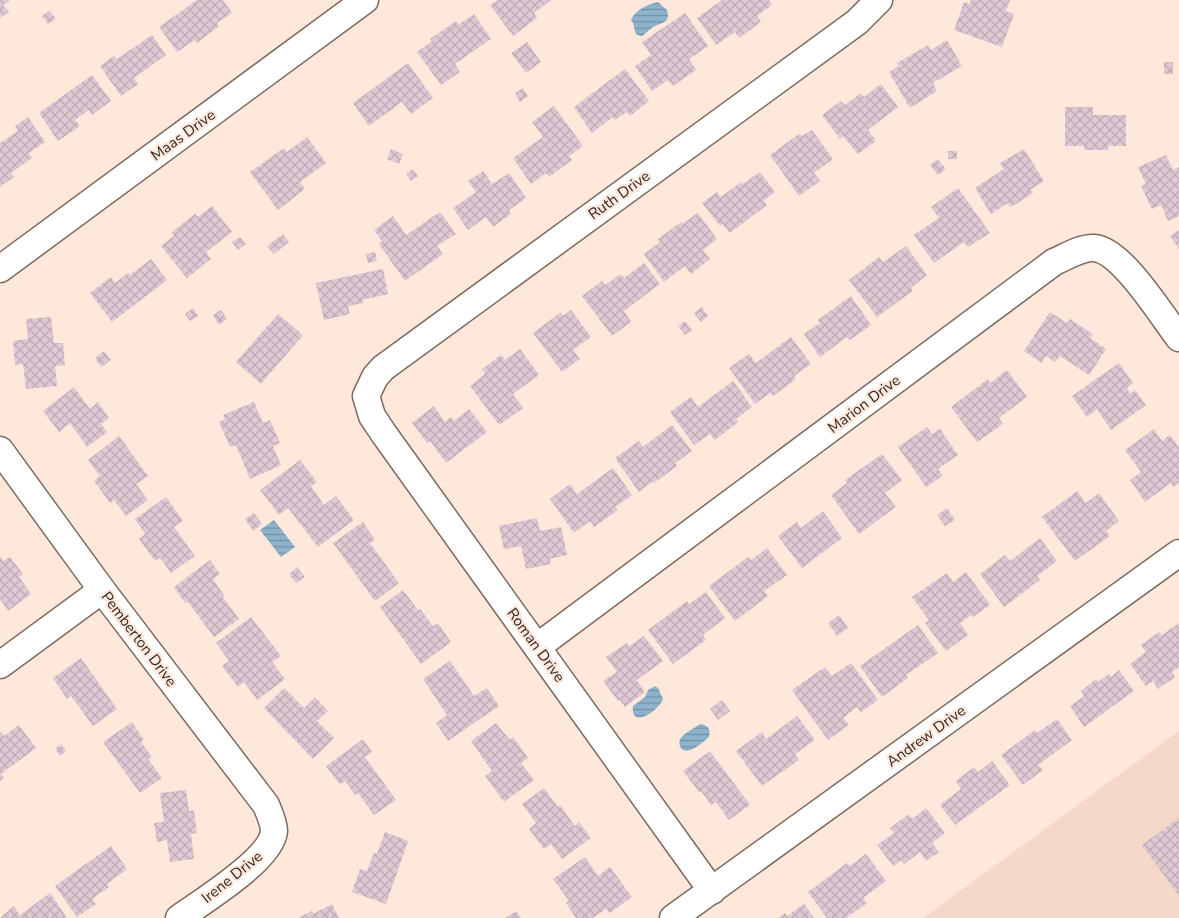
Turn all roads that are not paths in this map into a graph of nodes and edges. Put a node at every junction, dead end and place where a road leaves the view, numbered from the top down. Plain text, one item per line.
1 (365, 0) edge
2 (879, 0) edge
3 (0, 269) edge
4 (1179, 338) edge
5 (366, 396) joint
6 (0, 450) edge
7 (1179, 553) edge
8 (102, 590) junction
9 (537, 647) junction
10 (0, 665) edge
11 (274, 830) joint
12 (712, 890) junction
13 (179, 918) edge
14 (673, 918) edge

1 - 3 street, Maas Drive
2 - 5 street, Ruth Drive
4 - 9 street, Marion Drive
5 - 9 street, Roman Drive
6 - 8 street, Pemberton Drive
7 - 12 street, Andrew Drive
8 - 10 street
8 - 11 street, Pemberton Drive
9 - 12 street, Roman Drive
11 - 13 street, Irene Drive
12 - 14 street, Andrew Drive

